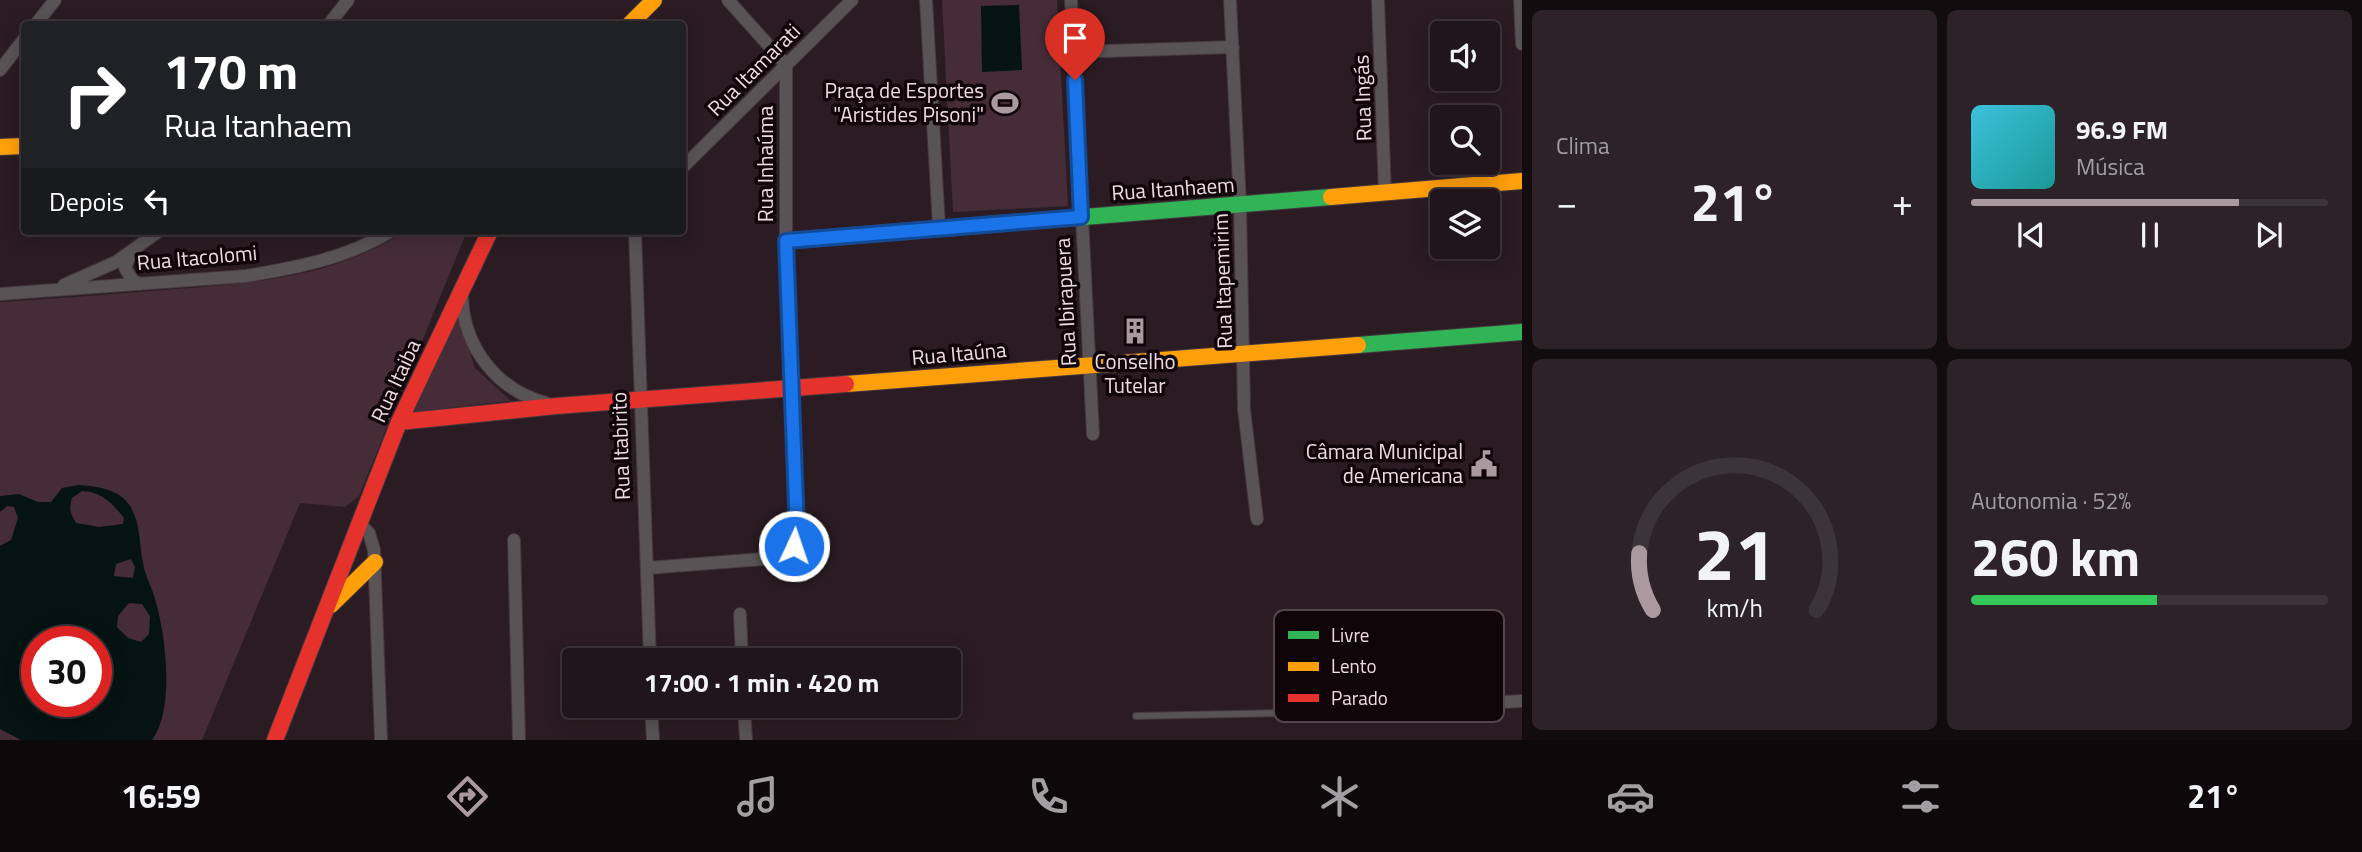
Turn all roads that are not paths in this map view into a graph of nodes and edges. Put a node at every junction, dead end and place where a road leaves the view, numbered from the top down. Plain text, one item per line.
1 (55, 0) edge
2 (348, 0) edge
3 (654, 0) edge
4 (728, 0) edge
5 (852, 0) edge
6 (926, 0) edge
7 (1071, 0) edge
8 (1230, 0) edge
9 (1378, 0) edge
10 (1520, 0) edge
11 (38, 21) edge
12 (331, 21) edge
13 (633, 21) edge
14 (21, 43) edge
15 (1522, 44) edge
16 (1233, 47) junction
17 (1074, 52) junction
18 (786, 65) junction
19 (0, 71) edge
20 (21, 146) edge
21 (0, 147) edge
22 (686, 164) edge
23 (1522, 181) edge
24 (1385, 194) junction
25 (1240, 205) junction
26 (1081, 217) junction
27 (939, 227) junction
28 (154, 235) edge
29 (382, 235) edge
30 (479, 235) edge
31 (488, 235) edge
32 (635, 235) edge
33 (786, 241) junction
34 (134, 250) junction
35 (478, 259) junction
36 (142, 284) junction
37 (462, 290) junction
38 (47, 291) junction
39 (0, 293) edge
40 (1522, 332) edge
41 (1245, 354) junction
42 (1089, 365) junction
43 (792, 389) junction
44 (641, 400) junction
45 (556, 406) junction
46 (399, 422) junction
47 (1093, 434) dead end
48 (1257, 519) dead end
49 (359, 523) junction
50 (514, 540) dead end
51 (374, 562) junction
52 (647, 568) junction
53 (323, 614) junction
54 (740, 614) dead end
55 (650, 648) edge
56 (741, 648) edge
57 (1522, 701) edge
58 (1504, 702) edge
59 (285, 708) junction
60 (1274, 713) edge
61 (1136, 716) dead end
62 (652, 718) edge
63 (745, 718) edge
64 (265, 740) edge
65 (275, 740) edge
66 (380, 740) edge
67 (519, 740) edge
68 (653, 740) edge
69 (746, 740) edge

1 - 11 street
2 - 12 street
3 - 13 street
4 - 18 street
5 - 18 street, Rua Itamarati
6 - 27 street
7 - 17 street, Rua Ibirapuera
8 - 16 street, Rua Itapemirim
9 - 24 street, Rua Ingás
10 - 15 street
14 - 19 street
16 - 17 street
16 - 25 street, Rua Itapemirim
17 - 26 street, Rua Ibirapuera
18 - 22 street, Rua Itamarati
18 - 33 street, Rua Inhaúma
20 - 21 street
23 - 24 street, Rua Itanhaem
24 - 25 street, Rua Itanhaem
25 - 26 street, Rua Itanhaem
25 - 41 street, Rua Itapemirim
26 - 27 street, Rua Itanhaem
26 - 42 street, Rua Ibirapuera
27 - 33 street, Rua Itanhaem
28 - 34 street
29 - 36 street, Rua Itacolomi
30 - 35 street, Rua Itaiba
31 - 35 street, Rua Itaiba
32 - 44 street, Rua Itabirito
33 - 43 street, Rua Inhaúma
34 - 36 street
34 - 38 street
35 - 37 street, Rua Itaiba
36 - 38 street, Rua Itacolomi
37 - 45 street
37 - 46 street, Rua Itaiba
38 - 39 street, Rua Itacolomi
40 - 41 street, Rua Itaúna
41 - 42 street, Rua Itaúna
41 - 48 street, Rua Itapemirim
42 - 43 street, Rua Itaúna
42 - 47 street, Rua Ibirapuera
43 - 44 street, Rua Itaúna
43 - 52 street, Rua Inhaúma
44 - 45 street, Rua Itaúna
44 - 52 street, Rua Itabirito
45 - 46 street, Rua Itaúna
46 - 49 street, Rua Itaiba
49 - 51 street
49 - 53 street, Rua Itaiba
50 - 67 street
51 - 53 street
51 - 66 street
52 - 55 street, Rua Itabirito
53 - 59 street, Rua Itaiba
54 - 56 street
57 - 58 street
59 - 64 street, Rua Itaiba
59 - 65 street, Rua Itaiba
60 - 61 lane
62 - 68 street
63 - 69 street

